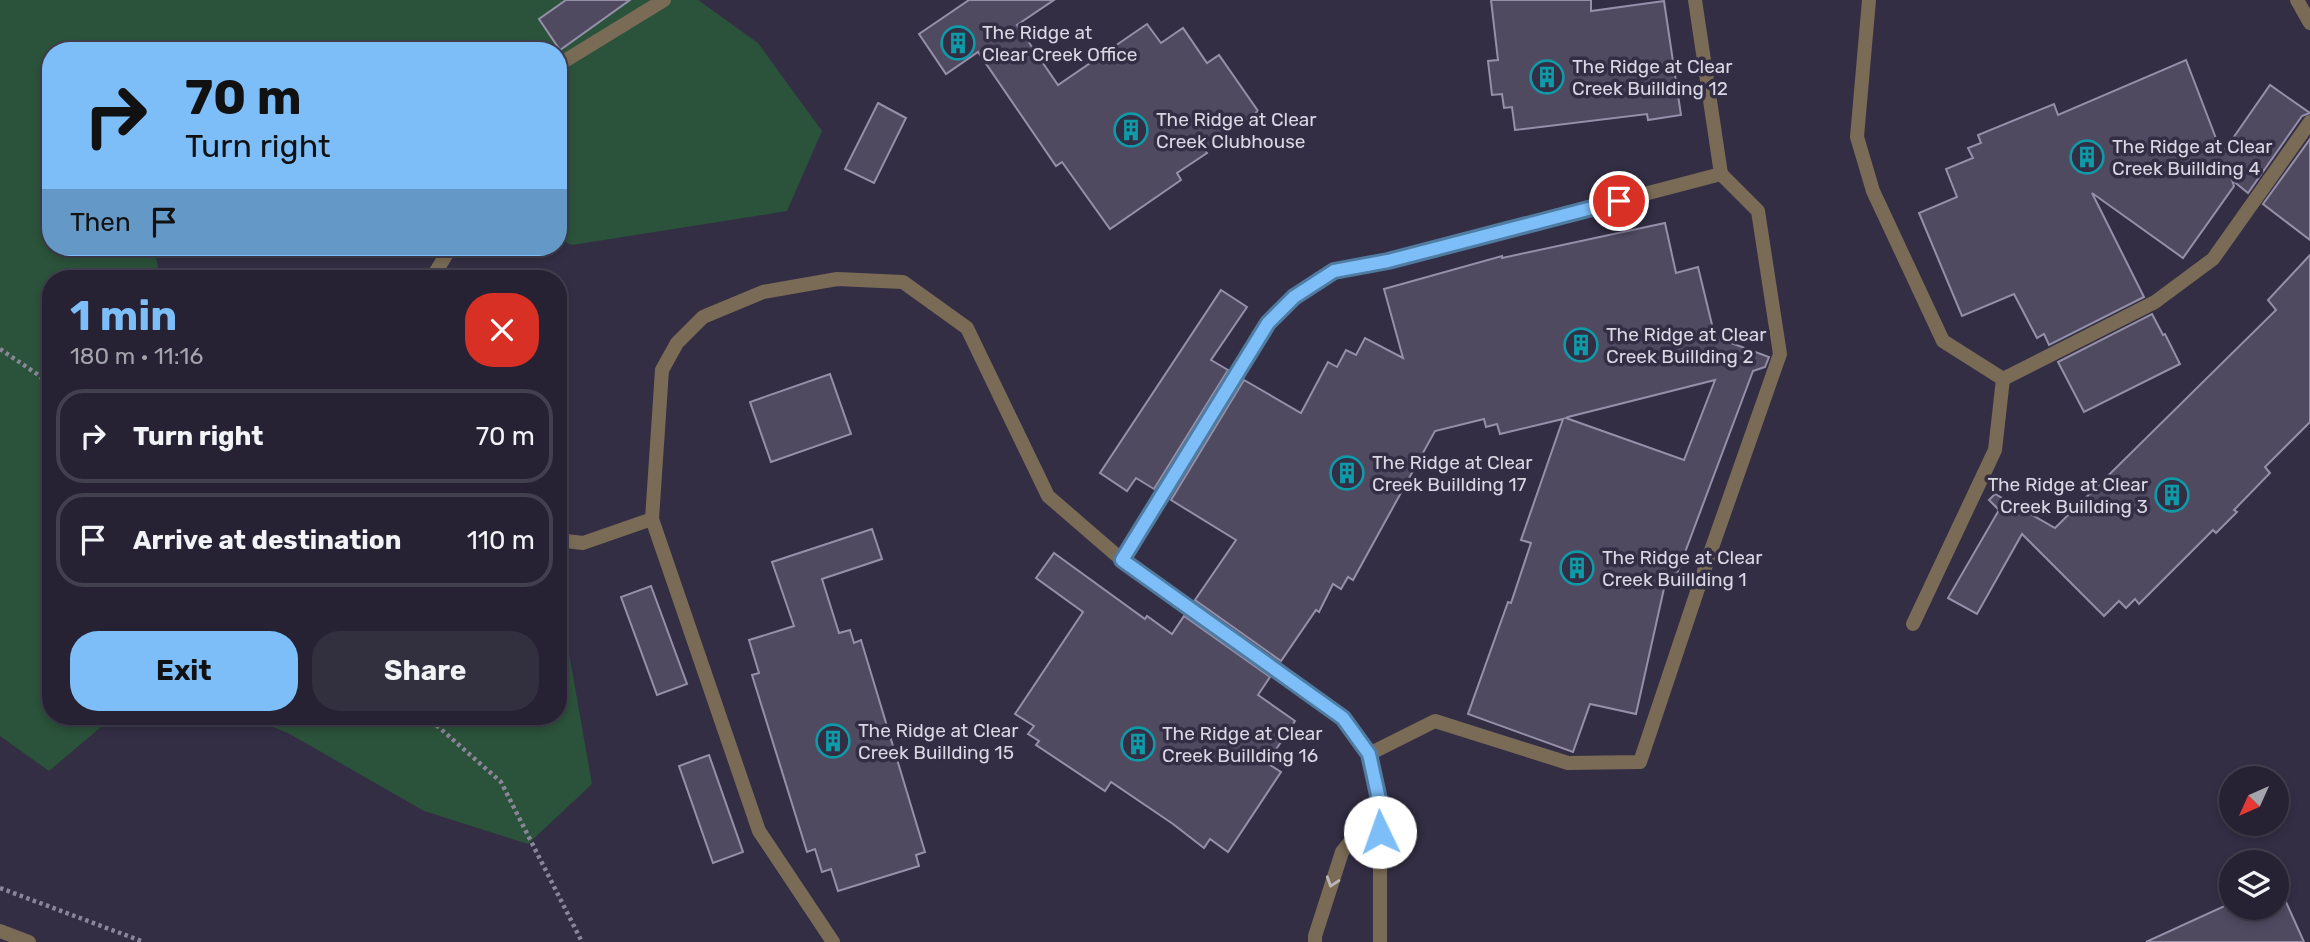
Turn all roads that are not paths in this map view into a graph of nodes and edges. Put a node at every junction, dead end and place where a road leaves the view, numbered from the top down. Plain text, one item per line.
1 (664, 0) edge
2 (1695, 0) edge
3 (1869, 0) edge
4 (2297, 0) edge
5 (2310, 23) edge
6 (567, 59) edge
7 (2310, 122) edge
8 (1721, 174) junction
9 (2003, 379) junction
10 (652, 519) junction
11 (567, 541) edge
12 (1122, 560) junction
13 (1913, 624) dead end
14 (1369, 754) junction
15 (1380, 804) junction
16 (0, 931) edge
17 (29, 942) edge
18 (833, 942) edge
19 (1315, 942) edge
20 (1380, 942) edge

1 - 6 street
2 - 8 street
3 - 9 street
4 - 5 street
7 - 9 street
8 - 12 street
8 - 14 street
9 - 13 street
10 - 11 street
10 - 12 street
10 - 18 street
12 - 14 street
14 - 15 street
15 -> 19 street
15 - 20 street
16 - 17 street

